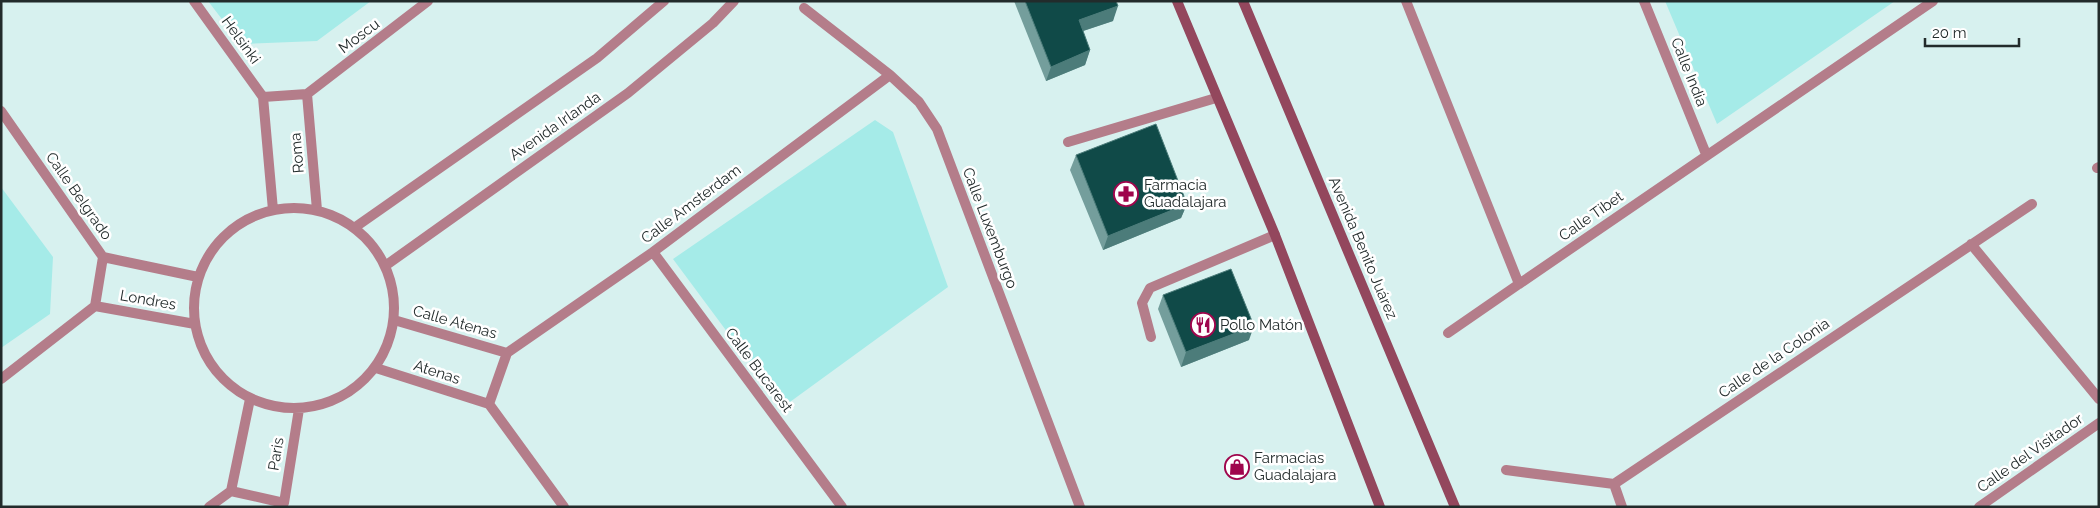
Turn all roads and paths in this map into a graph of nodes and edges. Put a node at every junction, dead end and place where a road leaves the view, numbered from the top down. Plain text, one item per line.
1 (194, 1) edge
2 (428, 1) edge
3 (664, 1) edge
4 (734, 1) edge
5 (1177, 1) edge
6 (1243, 1) edge
7 (1406, 1) edge
8 (1644, 1) edge
9 (1933, 1) edge
10 (804, 8) dead end
11 (890, 75) junction
12 (307, 94) junction
13 (263, 97) junction
14 (1216, 98) junction
15 (1, 111) edge
16 (1068, 142) dead end
17 (1706, 154) junction
18 (2032, 204) dead end
19 (274, 210) junction
20 (317, 210) junction
21 (354, 228) junction
22 (1275, 235) junction
23 (1971, 244) junction
24 (653, 252) junction
25 (103, 257) junction
26 (385, 266) junction
27 (198, 276) junction
28 (1519, 284) junction
29 (95, 306) junction
30 (394, 320) junction
31 (195, 324) junction
32 (1448, 332) dead end
33 (1151, 338) dead end
34 (507, 353) junction
35 (376, 368) junction
36 (1, 379) edge
37 (250, 398) junction
38 (2099, 399) edge
39 (489, 404) junction
40 (299, 409) junction
41 (2099, 423) edge
42 (1506, 470) dead end
43 (1614, 484) junction
44 (231, 491) junction
45 (285, 505) edge
46 (209, 507) edge
47 (564, 507) edge
48 (842, 507) edge
49 (1080, 507) edge
50 (1380, 507) edge
51 (1455, 507) edge
52 (1622, 507) edge
53 (1979, 507) edge

1 - 13 street, Helsinki
2 - 12 street, Moscu
3 - 21 street
4 - 26 street, Avenida Irlanda
5 - 14 main road
6 - 51 main road, Avenida Benito Juárez
7 - 28 street
8 - 17 street, Calle India
9 - 17 street, Calle Tibet
10 - 11 street, Calle Luxemburgo
11 - 24 street, Calle Amsterdam
11 - 49 street, Calle Luxemburgo
12 - 13 street
12 - 20 street, Roma
13 - 19 street, Roma
14 - 16 street
14 - 22 main road
15 - 25 street, Calle Belgrado
17 - 28 street, Calle Tibet
18 - 23 street, Calle de la Colonia
19 - 20 street
19 - 27 street
20 - 21 street
21 - 26 street
22 - 33 street
22 - 50 main road
23 - 38 street
23 - 43 street, Calle de la Colonia
24 - 34 street, Calle Amsterdam
24 - 48 street, Calle Bucarest
25 - 27 street
25 - 29 street, Calle Belgrado
26 - 30 street
27 - 31 street
28 - 32 street, Calle Tibet
29 - 31 street, Londres
29 - 36 street
30 - 34 street, Calle Atenas
30 - 35 street
31 - 37 street
34 - 39 street
35 - 39 street, Atenas
35 - 40 street
37 - 40 street
37 - 44 street
39 - 47 street
40 - 45 street, Paris
41 - 53 street, Calle del Visitador
42 - 43 street
43 - 52 street
44 - 45 street
44 - 46 street

